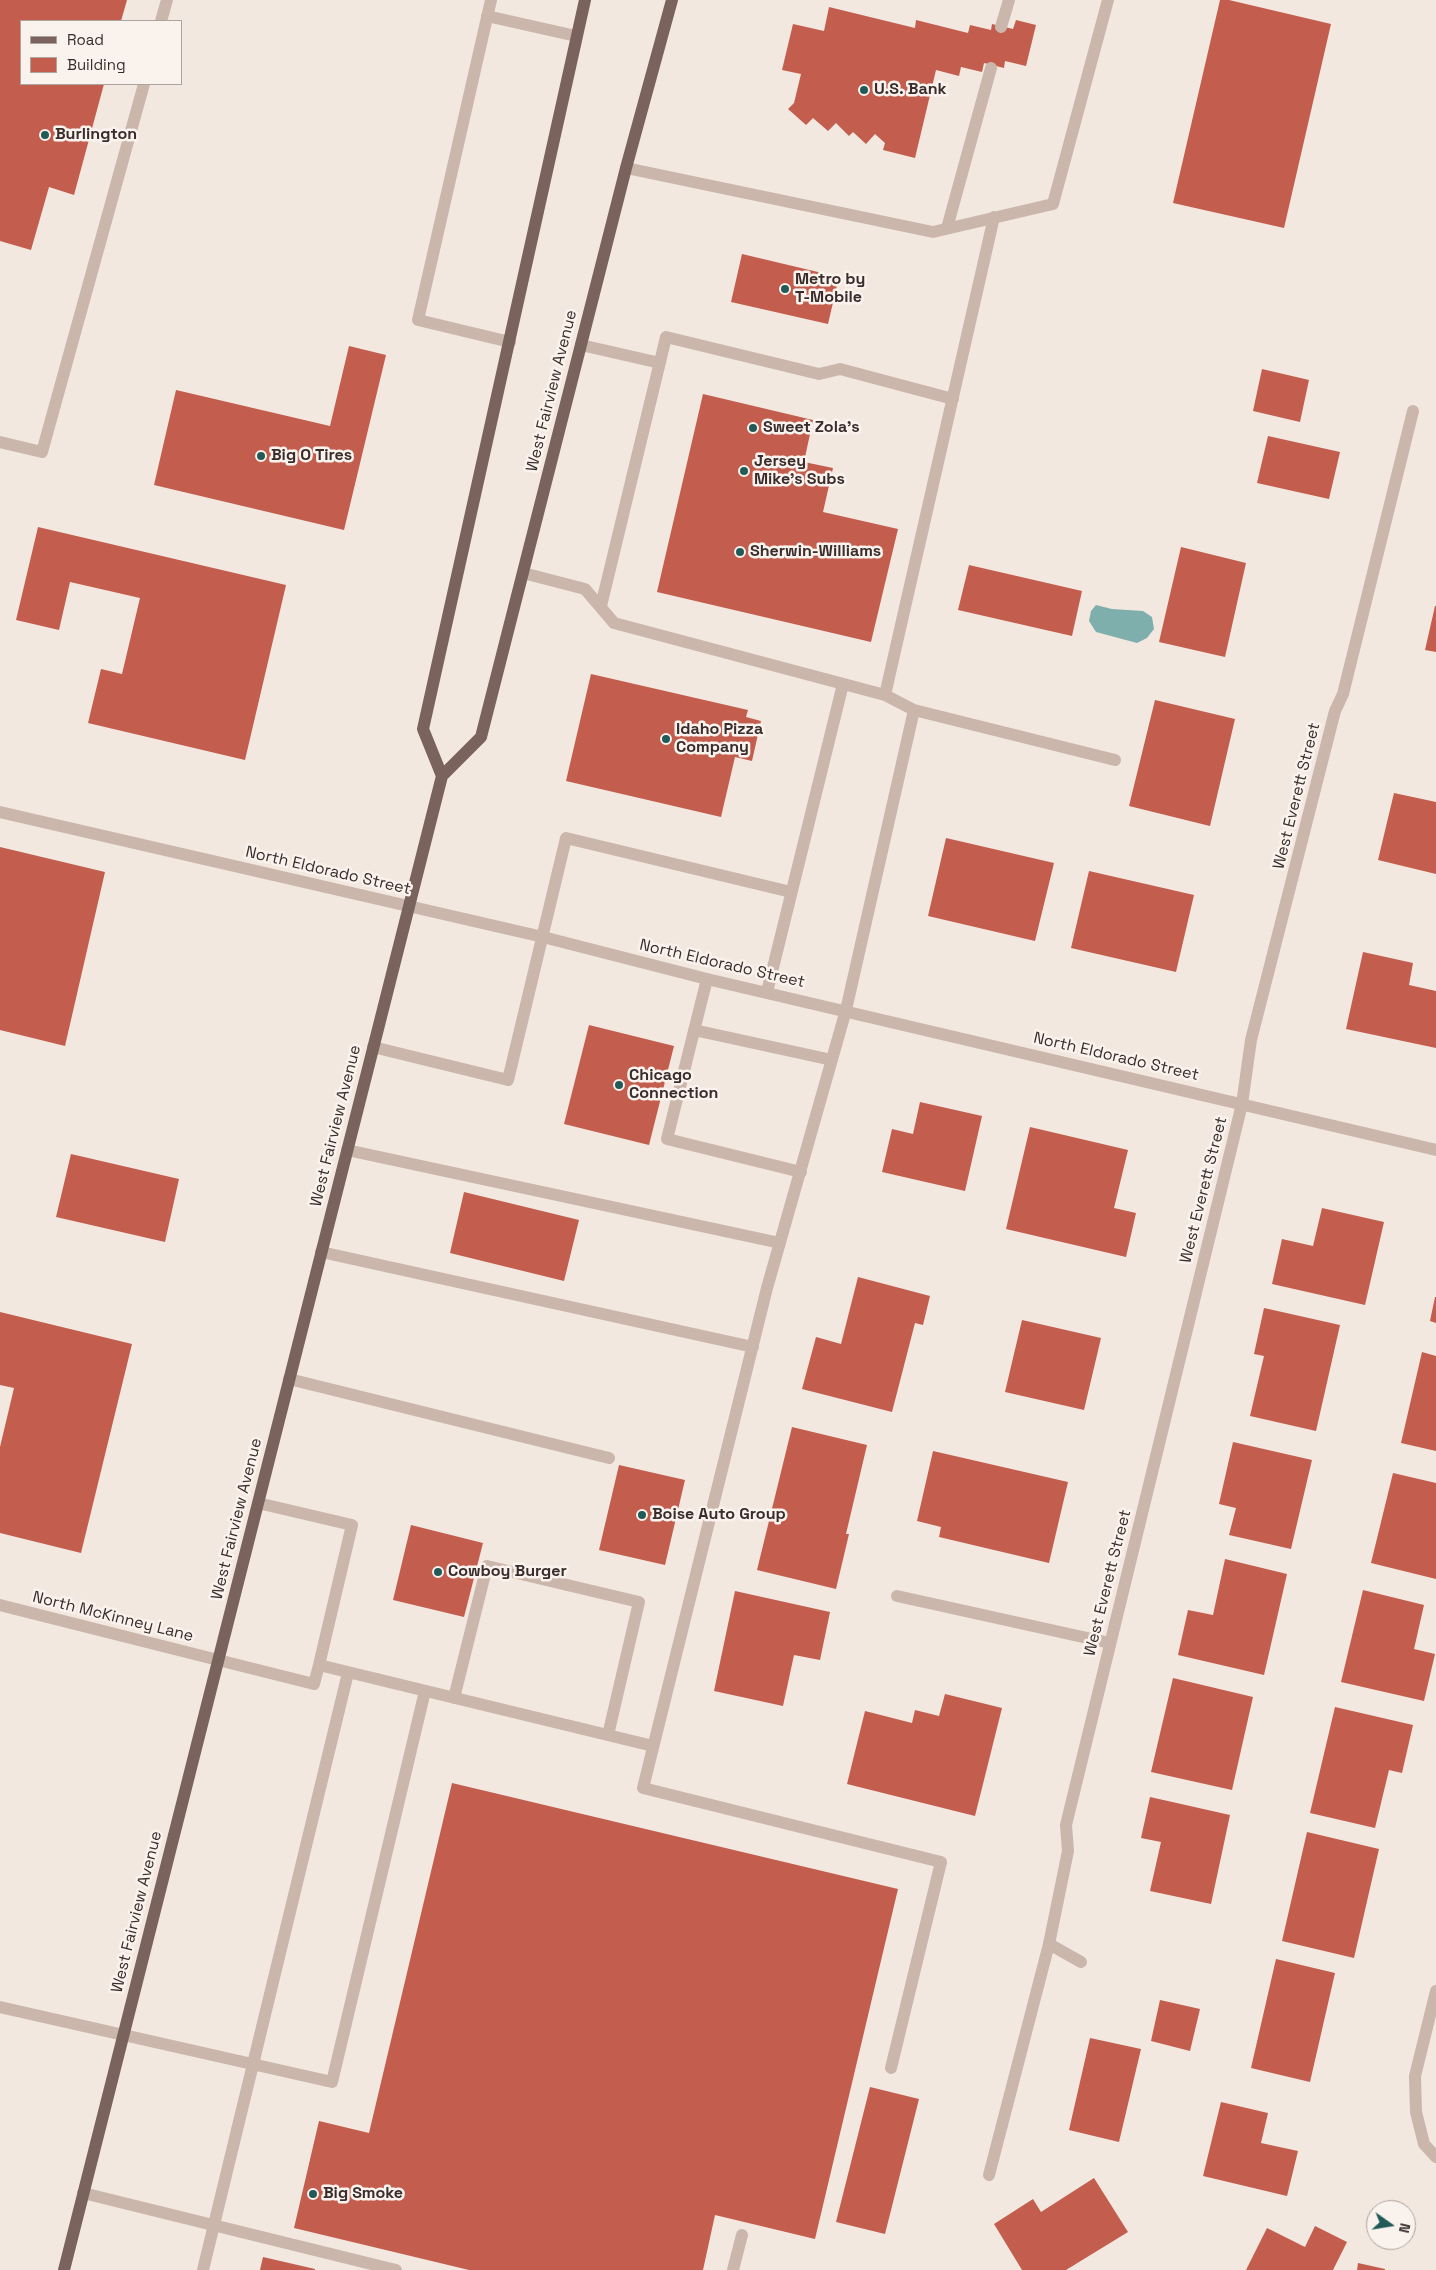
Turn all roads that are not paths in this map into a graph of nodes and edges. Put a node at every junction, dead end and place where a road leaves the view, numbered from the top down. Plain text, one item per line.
1 (167, 0) edge
2 (491, 0) edge
3 (585, 0) edge
4 (672, 0) edge
5 (1009, 0) edge
6 (1108, 0) edge
7 (487, 16) junction
8 (161, 20) edge
9 (1001, 27) dead end
10 (576, 36) junction
11 (991, 68) dead end
12 (144, 85) edge
13 (626, 168) junction
14 (994, 217) junction
15 (947, 228) junction
16 (510, 342) junction
17 (581, 345) junction
18 (660, 363) junction
19 (953, 399) junction
20 (1413, 411) dead end
21 (0, 442) edge
22 (524, 573) junction
23 (601, 606) junction
24 (843, 684) junction
25 (885, 695) junction
26 (914, 710) junction
27 (1115, 760) dead end
28 (442, 776) junction
29 (0, 812) edge
30 (791, 892) junction
31 (409, 906) junction
32 (542, 937) junction
33 (707, 978) junction
34 (767, 992) junction
35 (846, 1010) junction
36 (694, 1030) junction
37 (373, 1047) junction
38 (832, 1060) junction
39 (1242, 1104) junction
40 (347, 1150) junction
41 (1436, 1150) edge
42 (801, 1172) junction
43 (780, 1244) junction
44 (321, 1252) junction
45 (752, 1347) junction
46 (289, 1379) junction
47 (609, 1458) dead end
48 (258, 1503) junction
49 (897, 1596) dead end
50 (0, 1605) edge
51 (1110, 1643) junction
52 (218, 1660) junction
53 (319, 1665) junction
54 (348, 1673) junction
55 (425, 1691) junction
56 (454, 1698) junction
57 (608, 1735) junction
58 (653, 1746) junction
59 (1049, 1944) junction
60 (1081, 1962) dead end
61 (1436, 1991) edge
62 (0, 2007) edge
63 (123, 2036) junction
64 (253, 2064) junction
65 (892, 2068) dead end
66 (1436, 2157) edge
67 (989, 2175) dead end
68 (83, 2193) junction
69 (213, 2226) junction
70 (742, 2235) dead end
71 (64, 2270) edge
72 (203, 2270) edge
73 (396, 2270) edge
74 (733, 2270) edge

1 - 8 street
2 - 7 street
3 - 10 main road
4 - 13 main road, West Fairview Avenue
5 - 9 street
6 - 14 street
7 - 10 street
7 - 16 street
10 - 16 main road
11 - 15 street
12 - 21 street
13 - 15 street
13 - 17 main road, West Fairview Avenue
14 - 15 street
14 - 19 street
16 - 28 main road
17 - 18 street
17 - 22 main road, West Fairview Avenue
18 - 19 street
18 - 23 street
19 - 25 street
20 - 39 street, West Everett Street
22 - 23 street
22 - 28 main road, West Fairview Avenue
23 - 24 street
24 - 25 street
24 - 30 street
25 - 26 street
26 - 27 street
26 - 35 street
28 - 31 main road, West Fairview Avenue
29 - 31 street, North Eldorado Street
30 - 32 street
30 - 34 street
31 - 32 street, North Eldorado Street
31 - 37 main road, West Fairview Avenue
32 - 33 street, North Eldorado Street
32 - 37 street
33 - 34 street, North Eldorado Street
33 - 36 street
34 - 35 street, North Eldorado Street
35 - 38 street
35 - 39 street, North Eldorado Street
36 - 38 street
36 - 42 street
37 - 40 main road, West Fairview Avenue
38 - 42 street
39 - 41 street, North Eldorado Street
39 - 51 street, West Everett Street
40 - 43 street
40 - 44 main road, West Fairview Avenue
42 - 43 street
43 - 45 street
44 - 45 street
44 - 46 main road, West Fairview Avenue
45 - 58 street
46 - 47 street
46 - 48 main road, West Fairview Avenue
48 - 52 main road, West Fairview Avenue
48 - 53 street
49 - 51 street
50 - 52 street, North McKinney Lane
51 - 59 street, West Everett Street
52 - 53 street, North McKinney Lane
52 - 63 main road, West Fairview Avenue
53 - 54 street
54 - 55 street
54 - 64 street
55 - 56 street
55 - 64 street
56 - 57 street
56 - 57 street
57 - 58 street
58 - 65 street
59 - 60 street
59 - 67 street, West Everett Street
61 - 66 street
62 - 63 street
63 - 64 street
63 - 68 main road, West Fairview Avenue
64 - 69 street
68 - 69 street
68 - 71 main road, West Fairview Avenue
69 - 72 street
69 - 73 street
70 - 74 street

